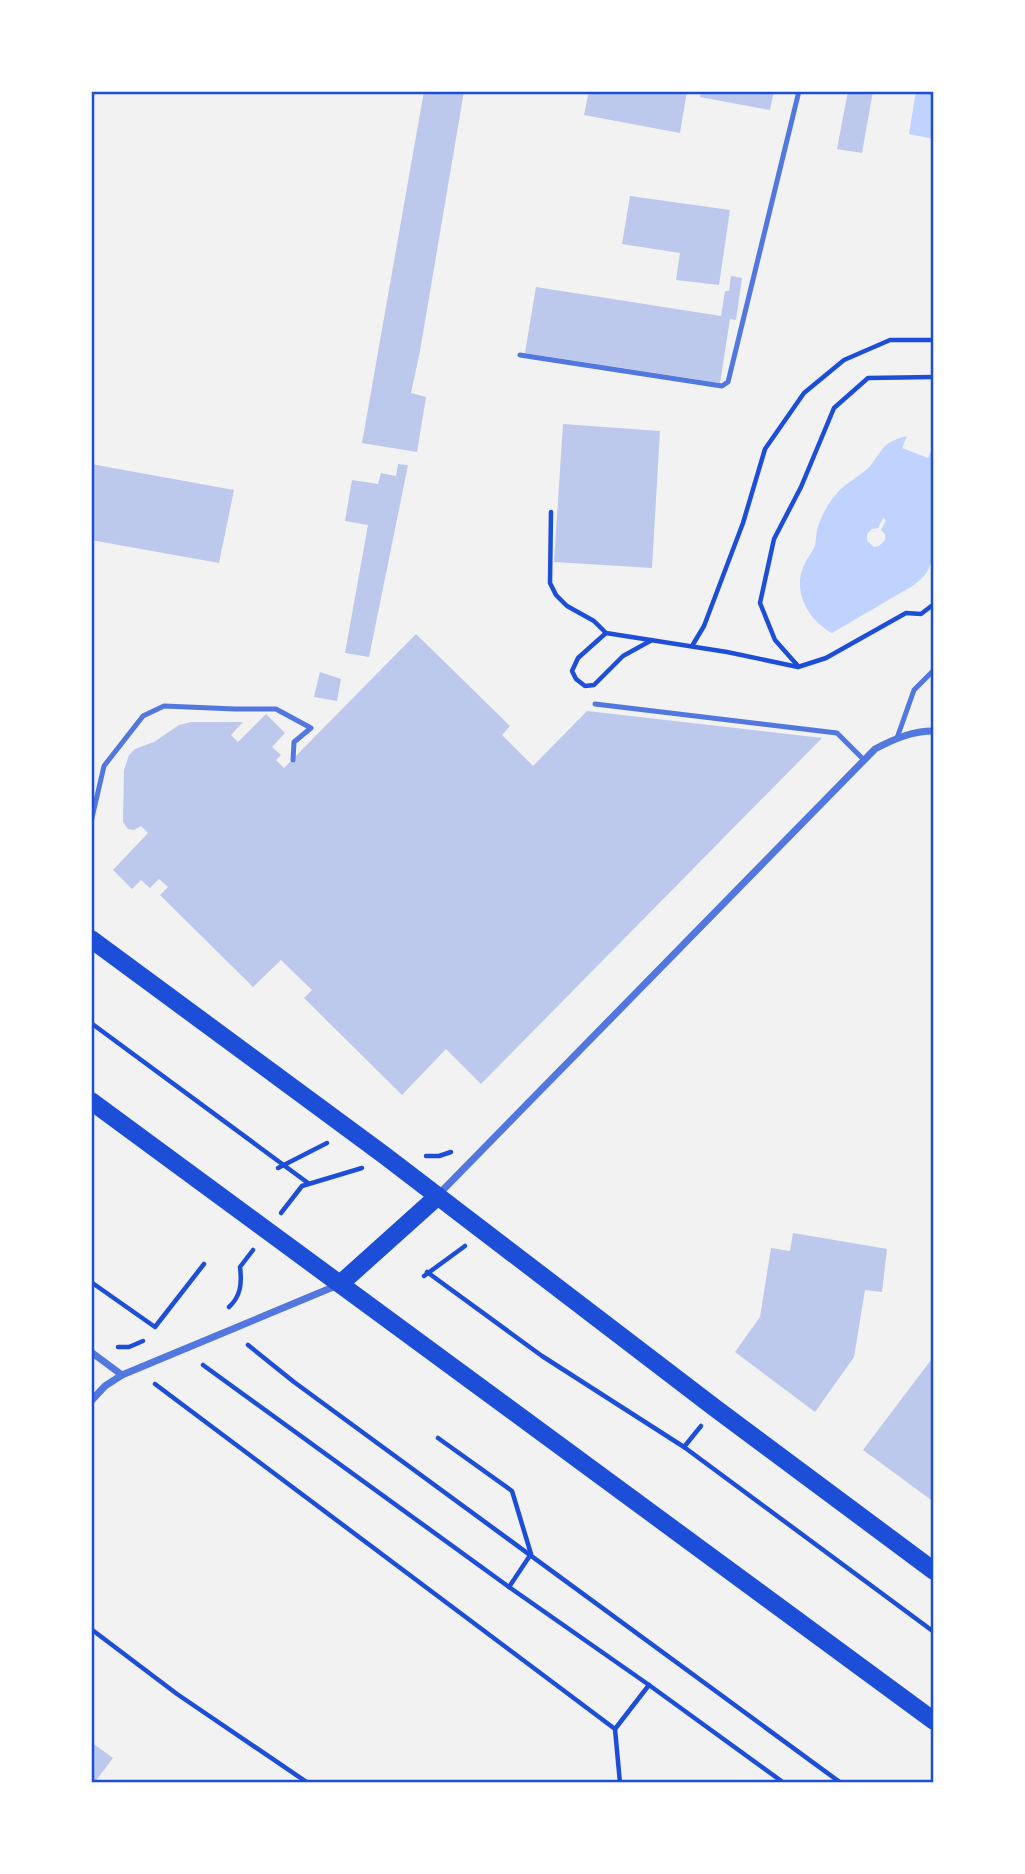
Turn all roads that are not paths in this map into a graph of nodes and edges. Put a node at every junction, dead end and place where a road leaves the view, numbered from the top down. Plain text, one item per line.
1 (799, 91) edge
2 (520, 355) dead end
3 (934, 670) edge
4 (595, 704) dead end
5 (934, 731) edge
6 (897, 738) junction
7 (293, 760) dead end
8 (864, 760) junction
9 (91, 822) edge
10 (91, 939) edge
11 (91, 1101) edge
12 (438, 1196) junction
13 (340, 1284) junction
14 (91, 1352) edge
15 (122, 1375) junction
16 (91, 1401) edge
17 (934, 1571) edge
18 (934, 1721) edge

1 - 2 lane
3 - 6 lane
4 - 8 lane
5 - 6 street
6 - 8 street
7 - 9 lane
8 - 12 street
10 - 12 main road
11 - 13 main road
12 - 13 main road
12 - 17 main road
13 - 15 street
13 - 18 main road
14 - 15 street
15 - 16 street

